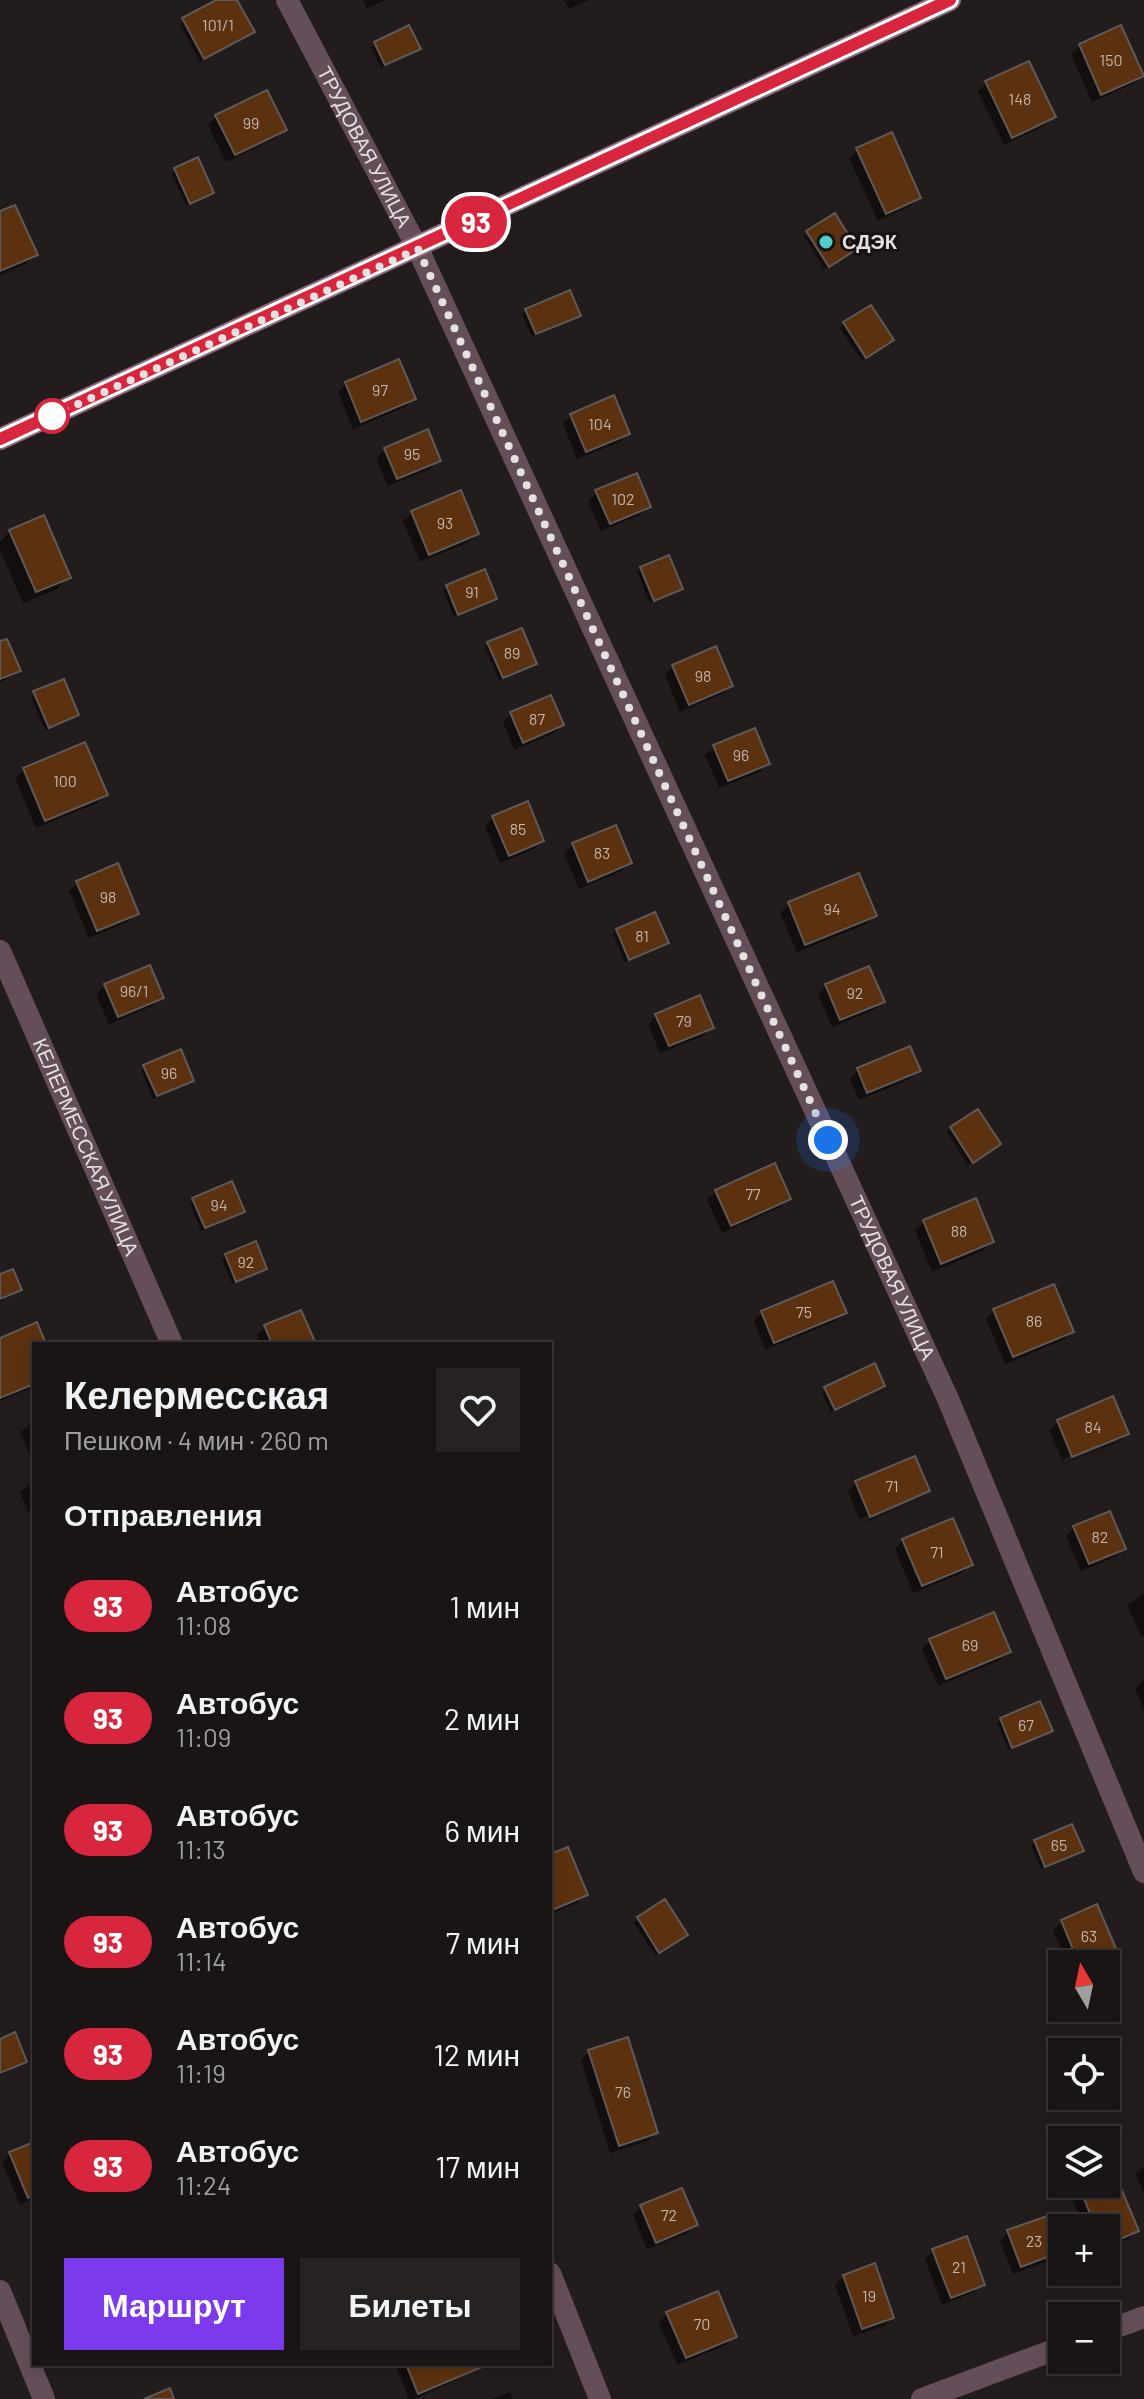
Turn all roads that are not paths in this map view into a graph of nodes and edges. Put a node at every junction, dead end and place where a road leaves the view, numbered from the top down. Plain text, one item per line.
1 (287, 0) edge
2 (950, 0) edge
3 (418, 249) junction
4 (0, 439) edge
5 (0, 951) edge
6 (171, 1342) edge
7 (1144, 1872) edge
8 (552, 2278) edge
9 (0, 2291) edge
10 (1144, 2317) edge
11 (1120, 2326) edge
12 (1048, 2352) edge
13 (44, 2399) edge
14 (600, 2399) edge
15 (922, 2399) edge

1 - 3 street, ТРУДОВАЯ УЛИЦА
2 - 3 main road
3 - 4 main road
3 - 7 street, ТРУДОВАЯ УЛИЦА
5 - 6 street, КЕЛЕРМЕССКАЯ УЛИЦА
8 - 14 street
9 - 13 street
10 - 11 street
12 - 15 street

